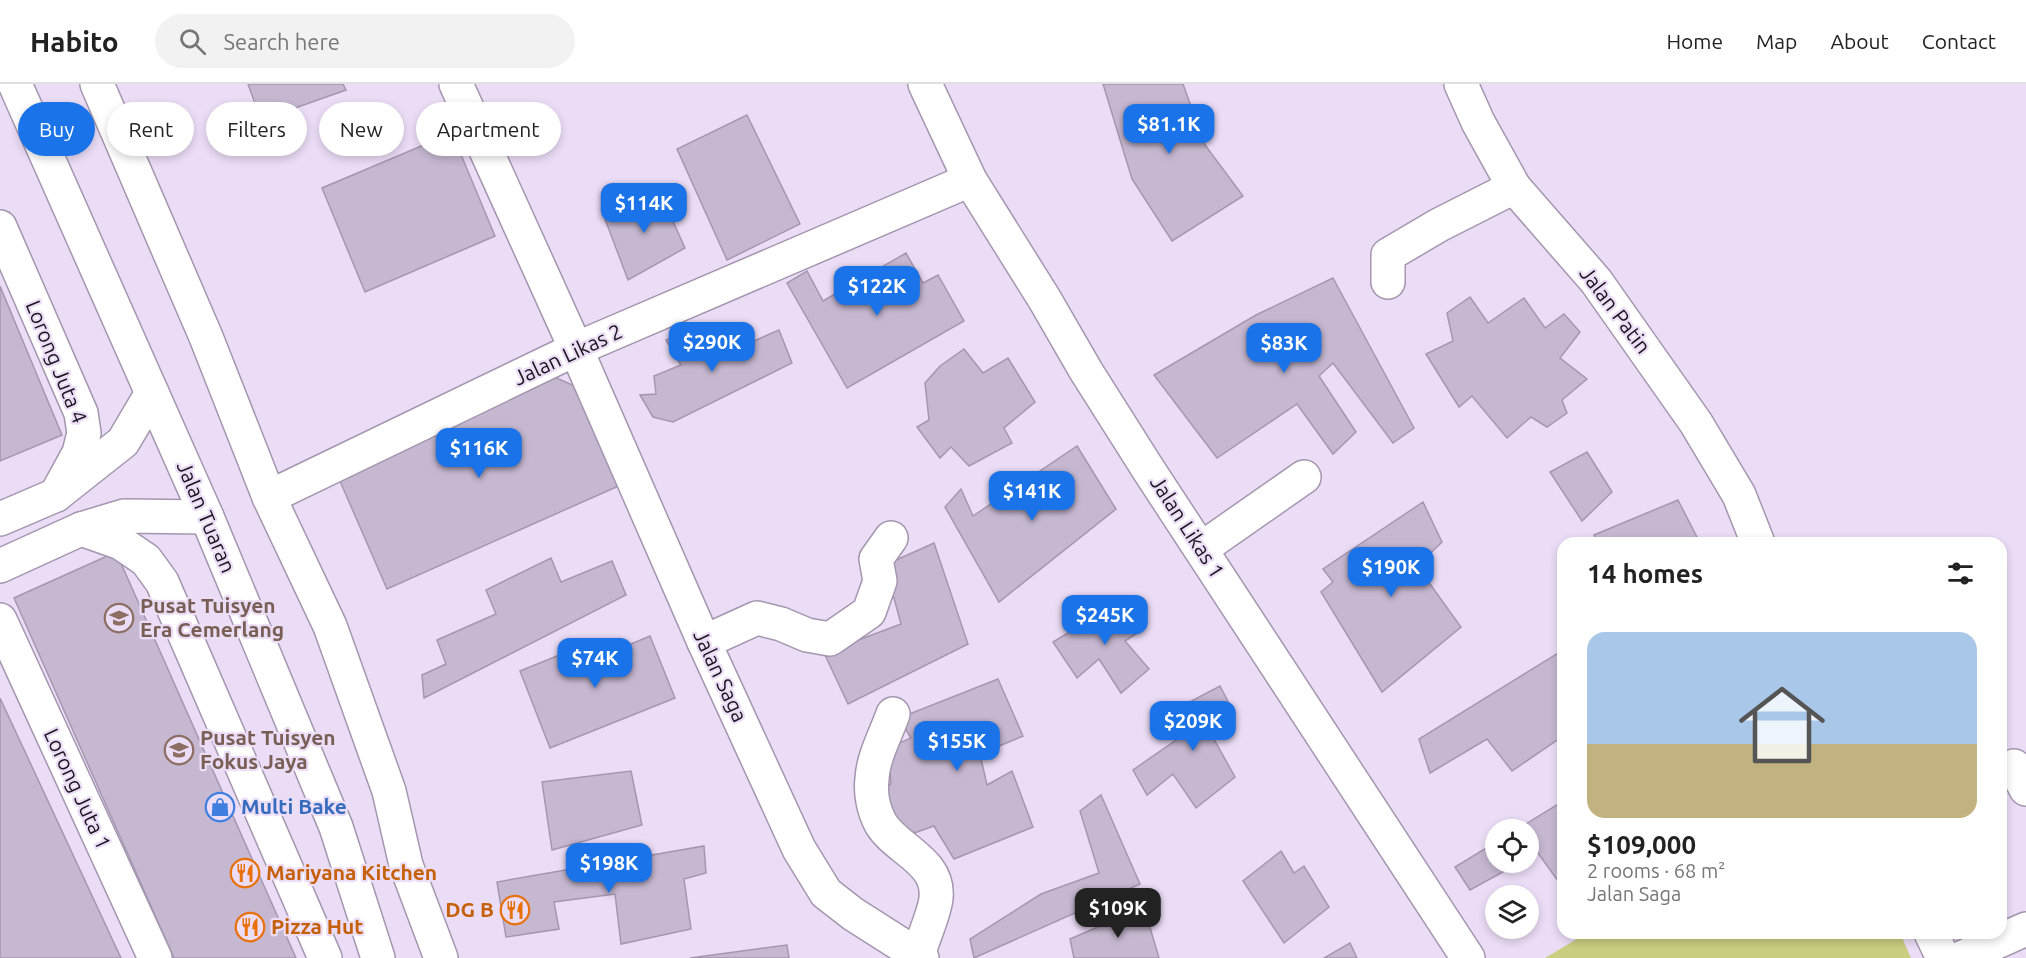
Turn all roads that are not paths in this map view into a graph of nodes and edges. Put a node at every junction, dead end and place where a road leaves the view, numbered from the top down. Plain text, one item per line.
1 (15, 84) edge
2 (97, 84) edge
3 (456, 84) edge
4 (925, 84) edge
5 (1461, 84) edge
6 (970, 180) junction
7 (1514, 187) junction
8 (0, 228) edge
9 (1388, 282) dead end
10 (576, 349) junction
11 (152, 393) junction
12 (1304, 477) dead end
13 (56, 495) junction
14 (269, 497) junction
15 (207, 517) junction
16 (0, 519) edge
17 (81, 529) junction
18 (1756, 537) edge
19 (891, 538) dead end
20 (1201, 549) junction
21 (1, 564) edge
22 (0, 620) edge
23 (704, 642) junction
24 (893, 714) dead end
25 (2026, 929) edge
26 (2007, 937) edge
27 (1935, 939) edge
28 (2004, 939) edge
29 (920, 957) edge
30 (155, 958) edge
31 (325, 958) edge
32 (378, 958) edge
33 (441, 958) edge
34 (1468, 958) edge
35 (1943, 958) edge
36 (1961, 958) edge

1 - 11 street, Jalan Tuaran
2 - 14 street
3 - 10 street, Jalan Saga
4 - 6 street, Jalan Likas 1
5 - 7 street, Jalan Patin
6 - 10 street, Jalan Likas 2
6 - 20 street, Jalan Likas 1
7 - 9 street
7 - 18 street, Jalan Patin
8 - 13 street, Lorong Juta 4
10 - 14 street, Jalan Likas 2
10 - 23 street, Jalan Saga
11 - 13 street
11 - 15 street, Jalan Tuaran
12 - 20 street
13 - 16 street
14 - 33 street
15 - 17 street
15 - 32 street, Jalan Tuaran
17 - 21 street
17 - 31 street
19 - 23 street
20 - 34 street, Jalan Likas 1
22 - 30 street, Lorong Juta 1
23 - 29 street, Jalan Saga
24 - 29 street
25 - 26 street
27 - 35 street
28 - 36 street

